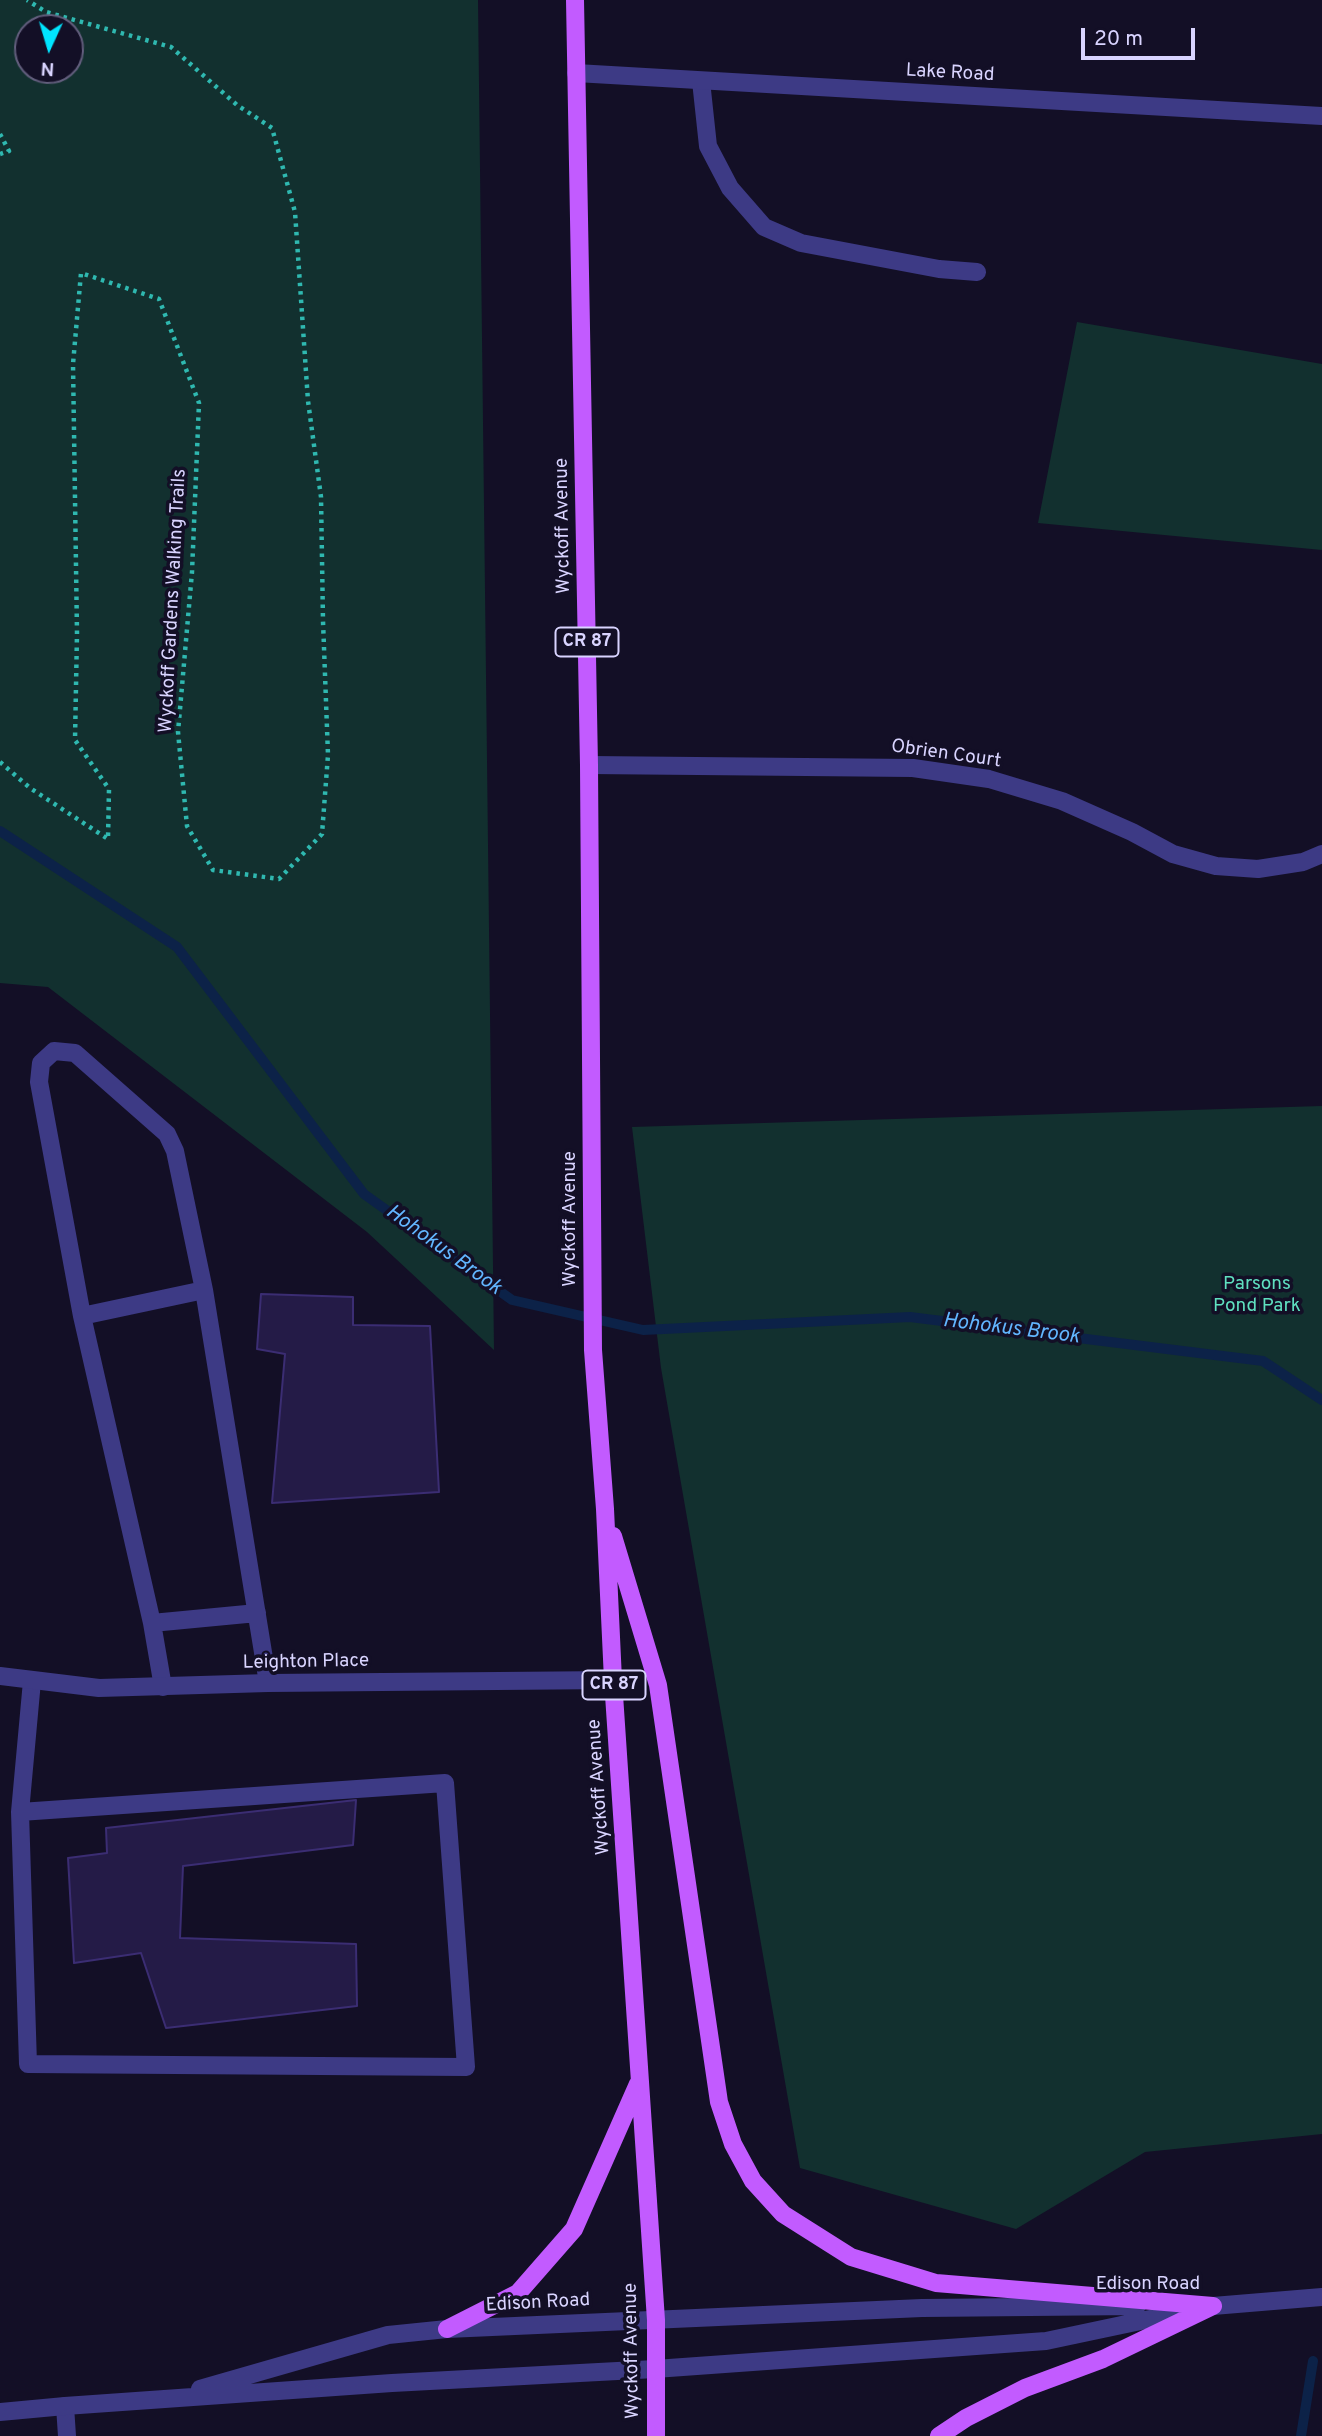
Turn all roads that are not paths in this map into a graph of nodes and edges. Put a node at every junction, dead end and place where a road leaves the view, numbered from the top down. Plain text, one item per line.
1 (575, 0) edge
2 (576, 73) junction
3 (701, 81) junction
4 (1322, 116) edge
5 (977, 272) dead end
6 (589, 765) junction
7 (1322, 855) edge
8 (204, 1290) junction
9 (82, 1316) junction
10 (605, 1509) junction
11 (257, 1612) junction
12 (152, 1623) junction
13 (0, 1676) edge
14 (613, 1680) junction
15 (32, 1681) junction
16 (268, 1683) junction
17 (163, 1687) junction
18 (20, 1812) junction
19 (640, 2081) junction
20 (1322, 2297) edge
21 (1213, 2306) junction
22 (656, 2320) junction
23 (447, 2329) junction
24 (655, 2369) junction
25 (167, 2398) junction
26 (65, 2406) junction
27 (0, 2413) edge
28 (67, 2436) edge
29 (656, 2436) edge
30 (940, 2436) edge

1 - 2 main road, Wyckoff Avenue / CR 87
2 - 3 street, Lake Road
2 - 6 main road, Wyckoff Avenue / CR 87
3 - 4 street, Lake Road
3 - 5 street
6 - 7 street, Obrien Court
6 - 10 main road, Wyckoff Avenue / CR 87
8 - 9 street
8 - 9 street
8 - 11 street
9 - 12 street
10 - 14 main road, Wyckoff Avenue / CR 87
10 - 21 main road
11 - 12 street
11 - 16 street
12 - 17 street
13 - 15 street, Leighton Place
14 - 16 street, Leighton Place
14 - 19 main road, Wyckoff Avenue / CR 87
15 - 17 street, Leighton Place
15 - 18 street
16 - 17 street, Leighton Place
18 - 18 street
19 - 22 main road, Wyckoff Avenue / CR 87
19 - 23 main road
20 - 21 street
21 - 22 street, Edison Road
21 - 24 street, Edison Road
21 - 30 main road
22 - 23 street, Edison Road
22 - 24 main road, Wyckoff Avenue / CR 87
23 - 25 street, Edison Road
24 - 25 street, Edison Road
24 - 29 main road, Wyckoff Avenue / CR 87
25 - 26 street, Edison Road
26 - 27 street, Edison Road
26 - 28 street

